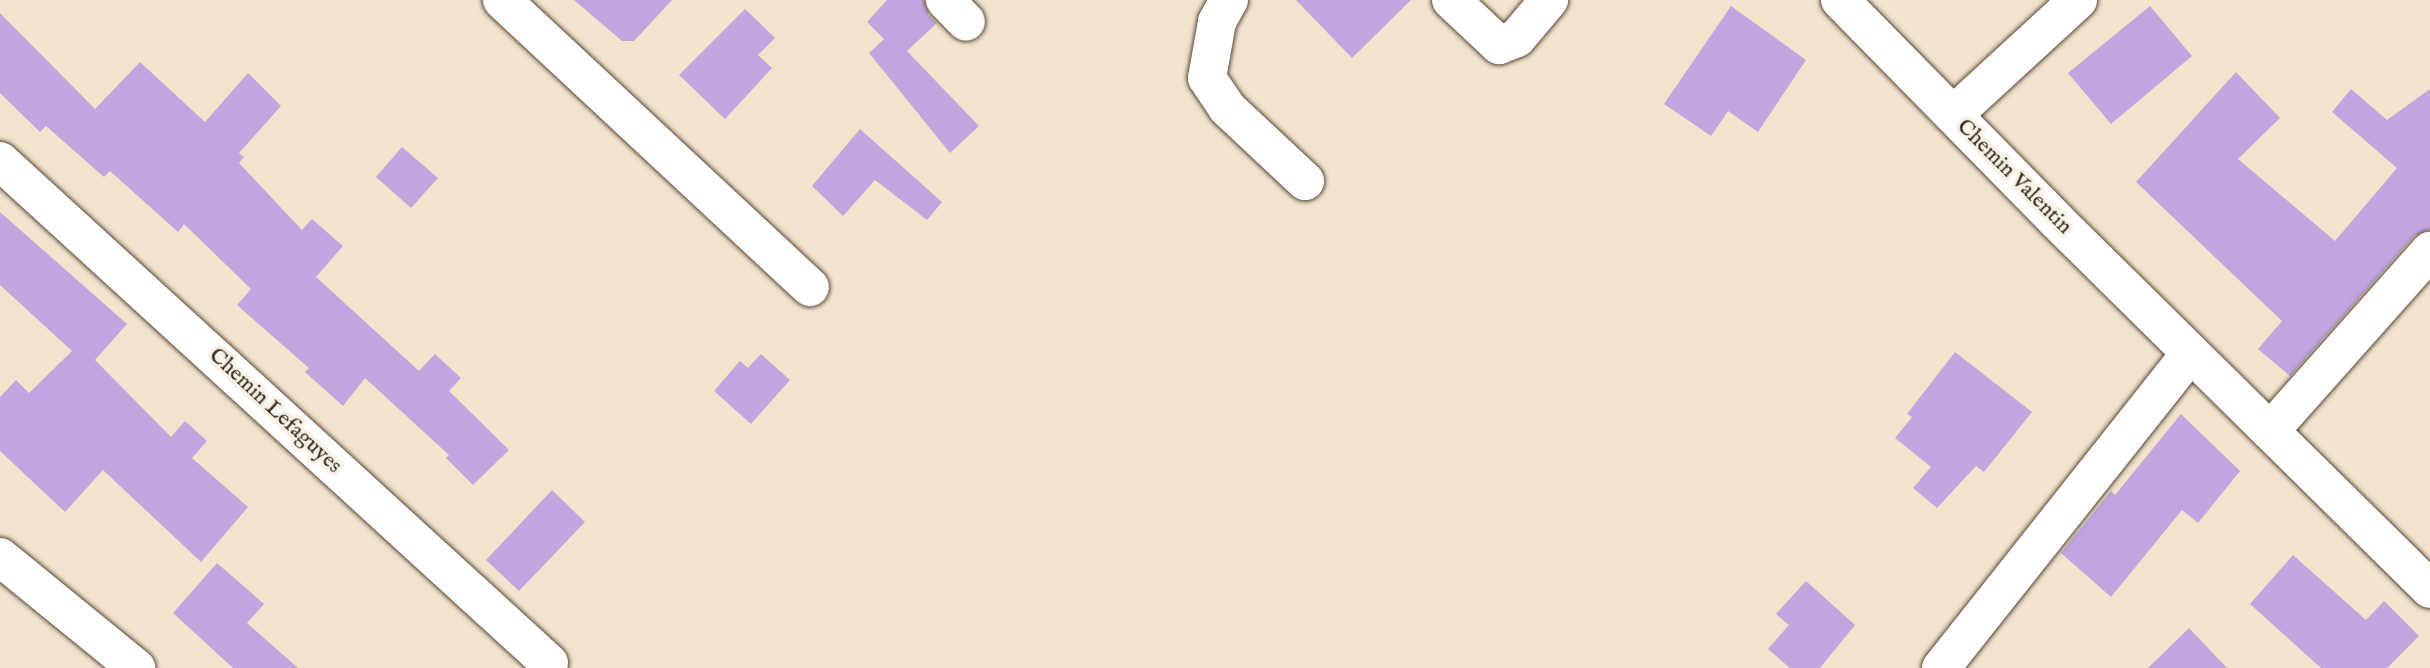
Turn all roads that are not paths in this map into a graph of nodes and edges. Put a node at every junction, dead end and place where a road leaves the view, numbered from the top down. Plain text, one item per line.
1 (502, 0) edge
2 (1229, 0) edge
3 (1451, 0) edge
4 (1549, 0) edge
5 (1840, 0) edge
6 (2078, 0) edge
7 (1953, 115) junction
8 (0, 161) edge
9 (1305, 181) dead end
10 (2430, 251) edge
11 (810, 287) dead end
12 (2191, 353) junction
13 (2270, 431) junction
14 (0, 557) edge
15 (2430, 589) edge
16 (549, 663) dead end
17 (136, 668) edge
18 (1941, 668) edge

1 - 11 street
2 - 9 street
3 - 4 street
5 - 7 street, Chemin Valentin
6 - 7 street
7 - 12 street, Chemin Valentin
8 - 16 street, Chemin Lefaguyes
10 - 13 street
12 - 13 street, Chemin Valentin
12 - 18 street
13 - 15 street, Chemin Valentin
14 - 17 street

